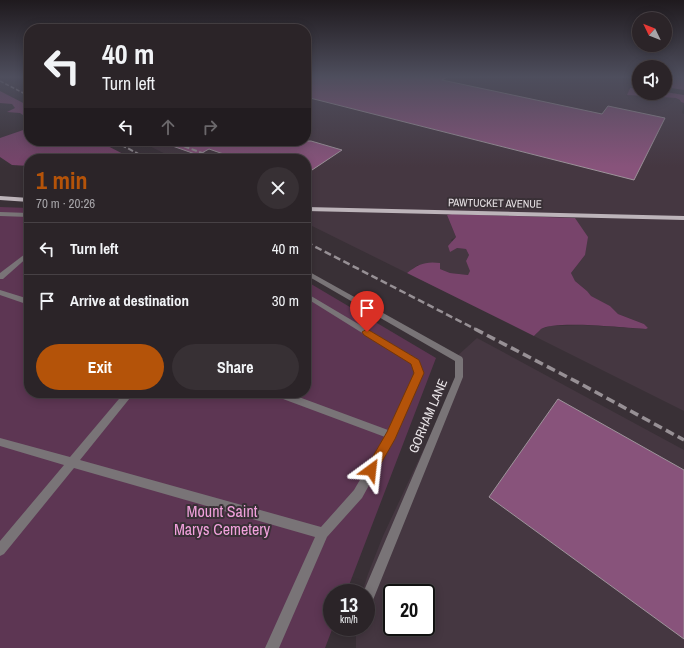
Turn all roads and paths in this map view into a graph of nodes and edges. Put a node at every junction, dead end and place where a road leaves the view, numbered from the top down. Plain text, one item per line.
1 (0, 198) edge
2 (24, 200) edge
3 (311, 209) edge
4 (0, 214) edge
5 (24, 215) edge
6 (684, 218) edge
7 (24, 257) edge
8 (311, 275) edge
9 (0, 277) edge
10 (0, 292) edge
11 (311, 298) edge
12 (24, 300) edge
13 (125, 398) edge
14 (291, 398) edge
15 (391, 436) junction
16 (0, 442) edge
17 (72, 462) junction
18 (323, 533) junction
19 (0, 550) edge
20 (373, 584) edge
21 (272, 648) edge

1 - 2 main road
3 - 6 main road, PAWTUCKET AVENUE
4 - 5 street
7 - 9 street
8 - 20 street, GORHAM LANE
10 - 12 street
11 - 15 street
13 - 17 street
14 - 15 street
15 - 18 street
16 - 17 street
17 - 18 street
17 - 19 street
18 - 21 street

